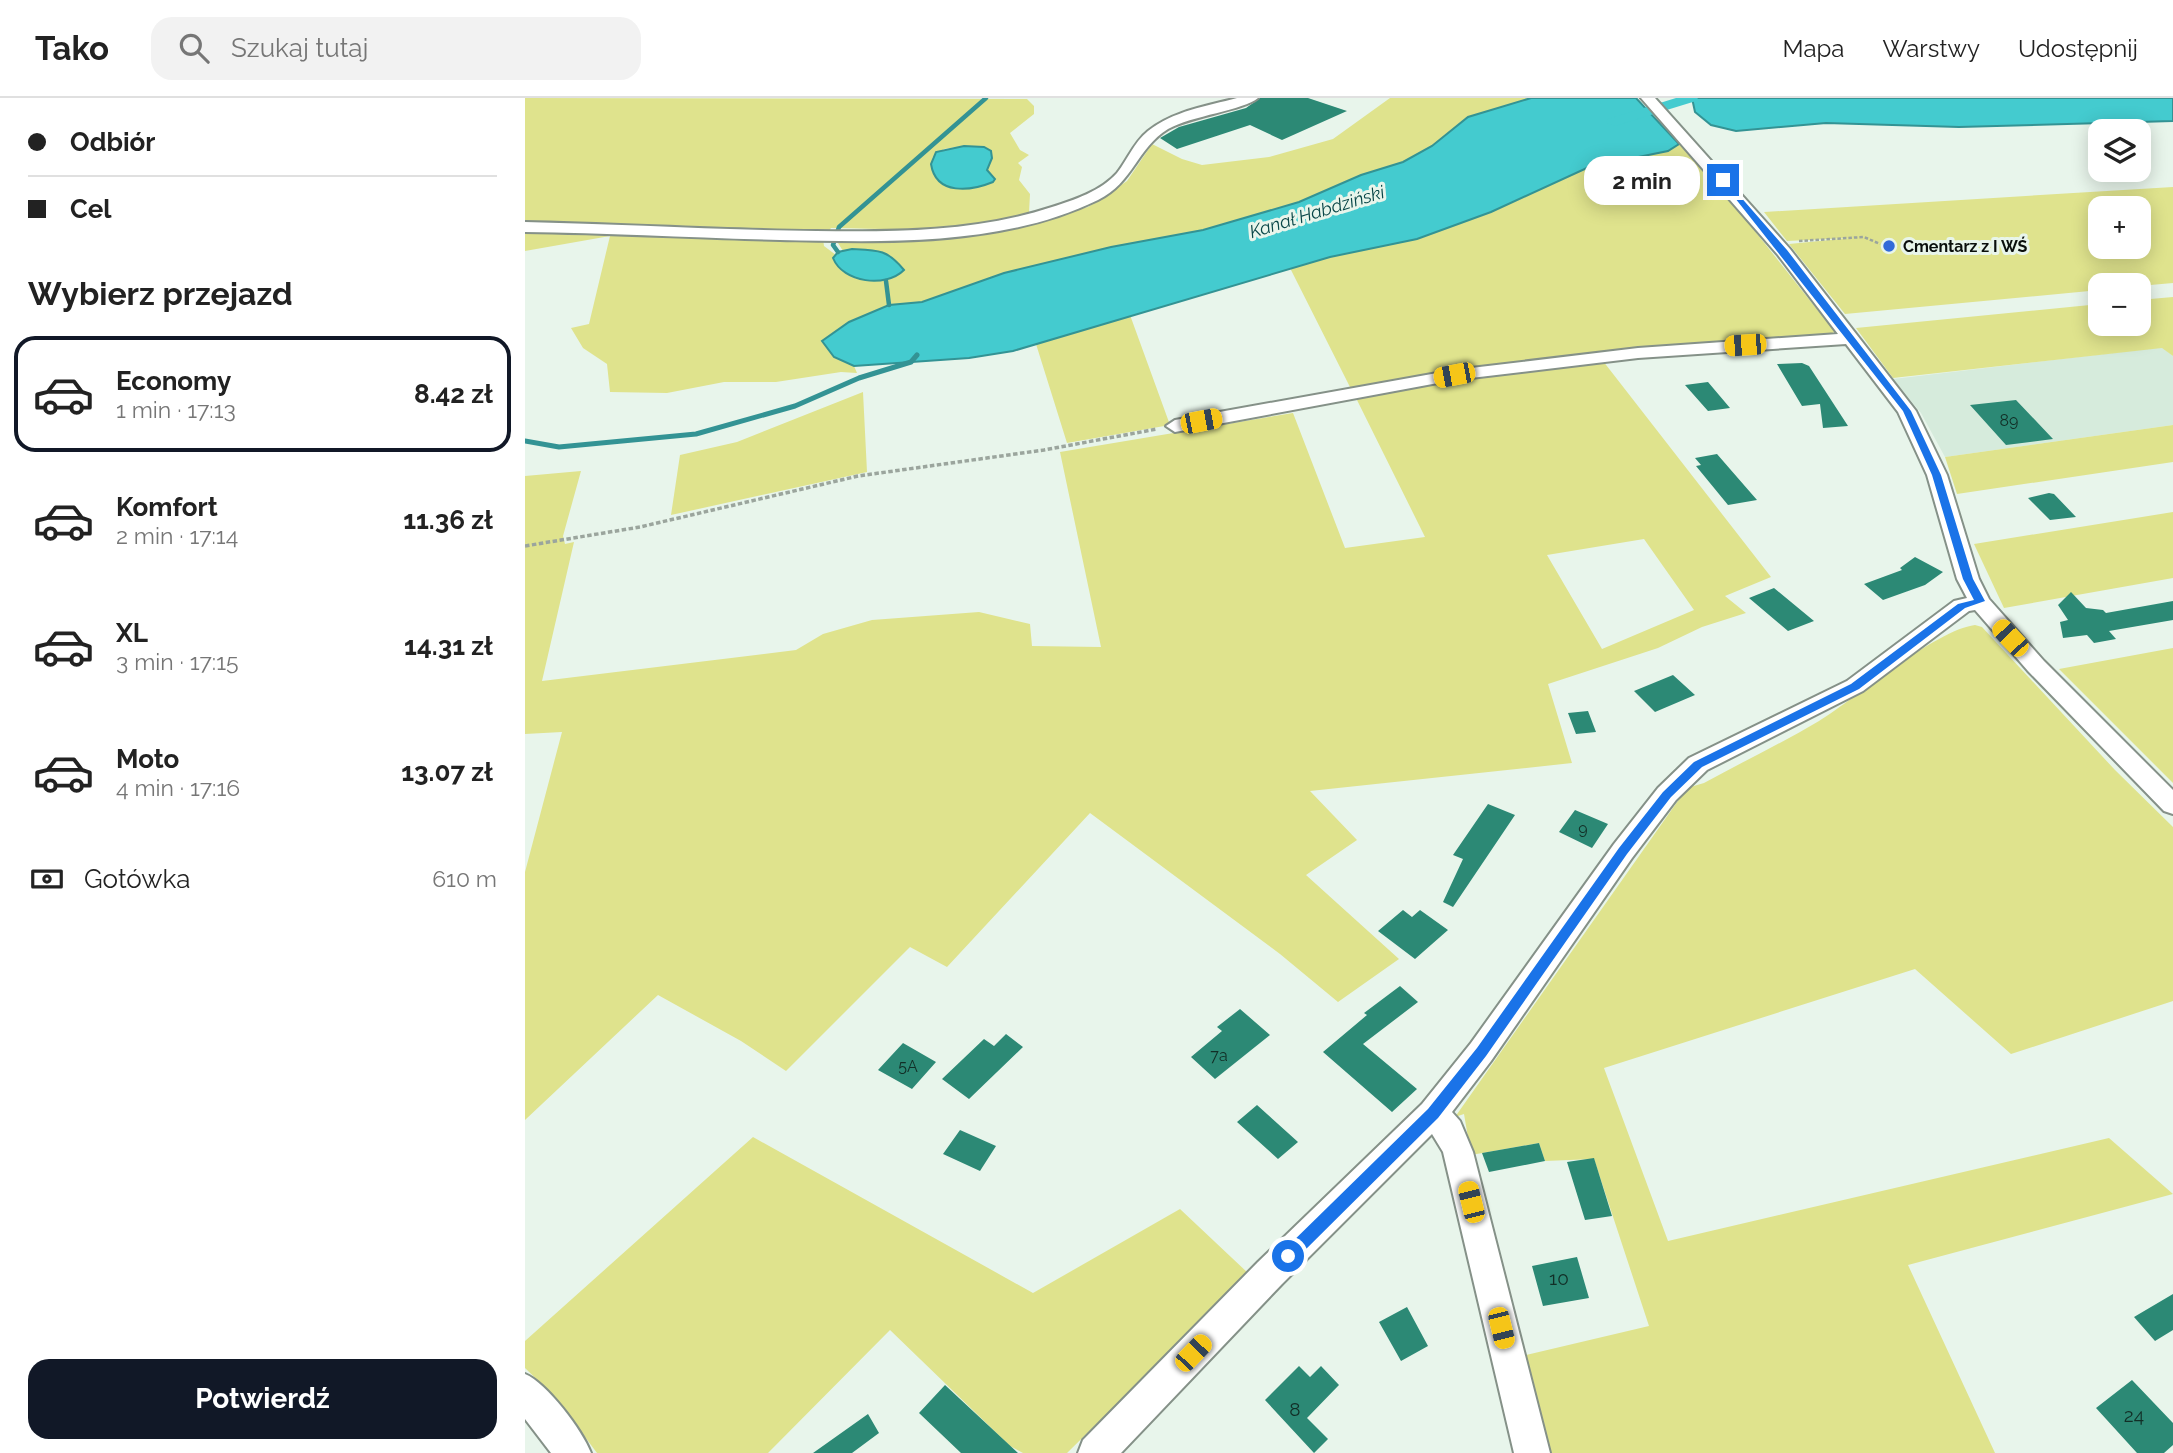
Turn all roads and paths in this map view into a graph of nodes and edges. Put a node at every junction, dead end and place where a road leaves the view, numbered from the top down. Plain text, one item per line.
1 (1251, 98) edge
2 (1648, 98) edge
3 (525, 227) edge
4 (1777, 243) junction
5 (1880, 244) dead end
6 (1851, 338) junction
7 (1175, 426) joint
8 (525, 546) edge
9 (1980, 601) junction
10 (2173, 804) edge
11 (1433, 1113) junction
12 (525, 1391) edge
13 (573, 1453) edge
14 (1096, 1453) edge
15 (1532, 1453) edge

1 - 3 street
2 - 4 street
4 - 5 path
4 - 6 street
6 - 7 street
6 - 9 street
7 - 8 path
9 - 10 street
9 - 11 street
11 - 14 street
11 - 15 street
12 - 13 street

